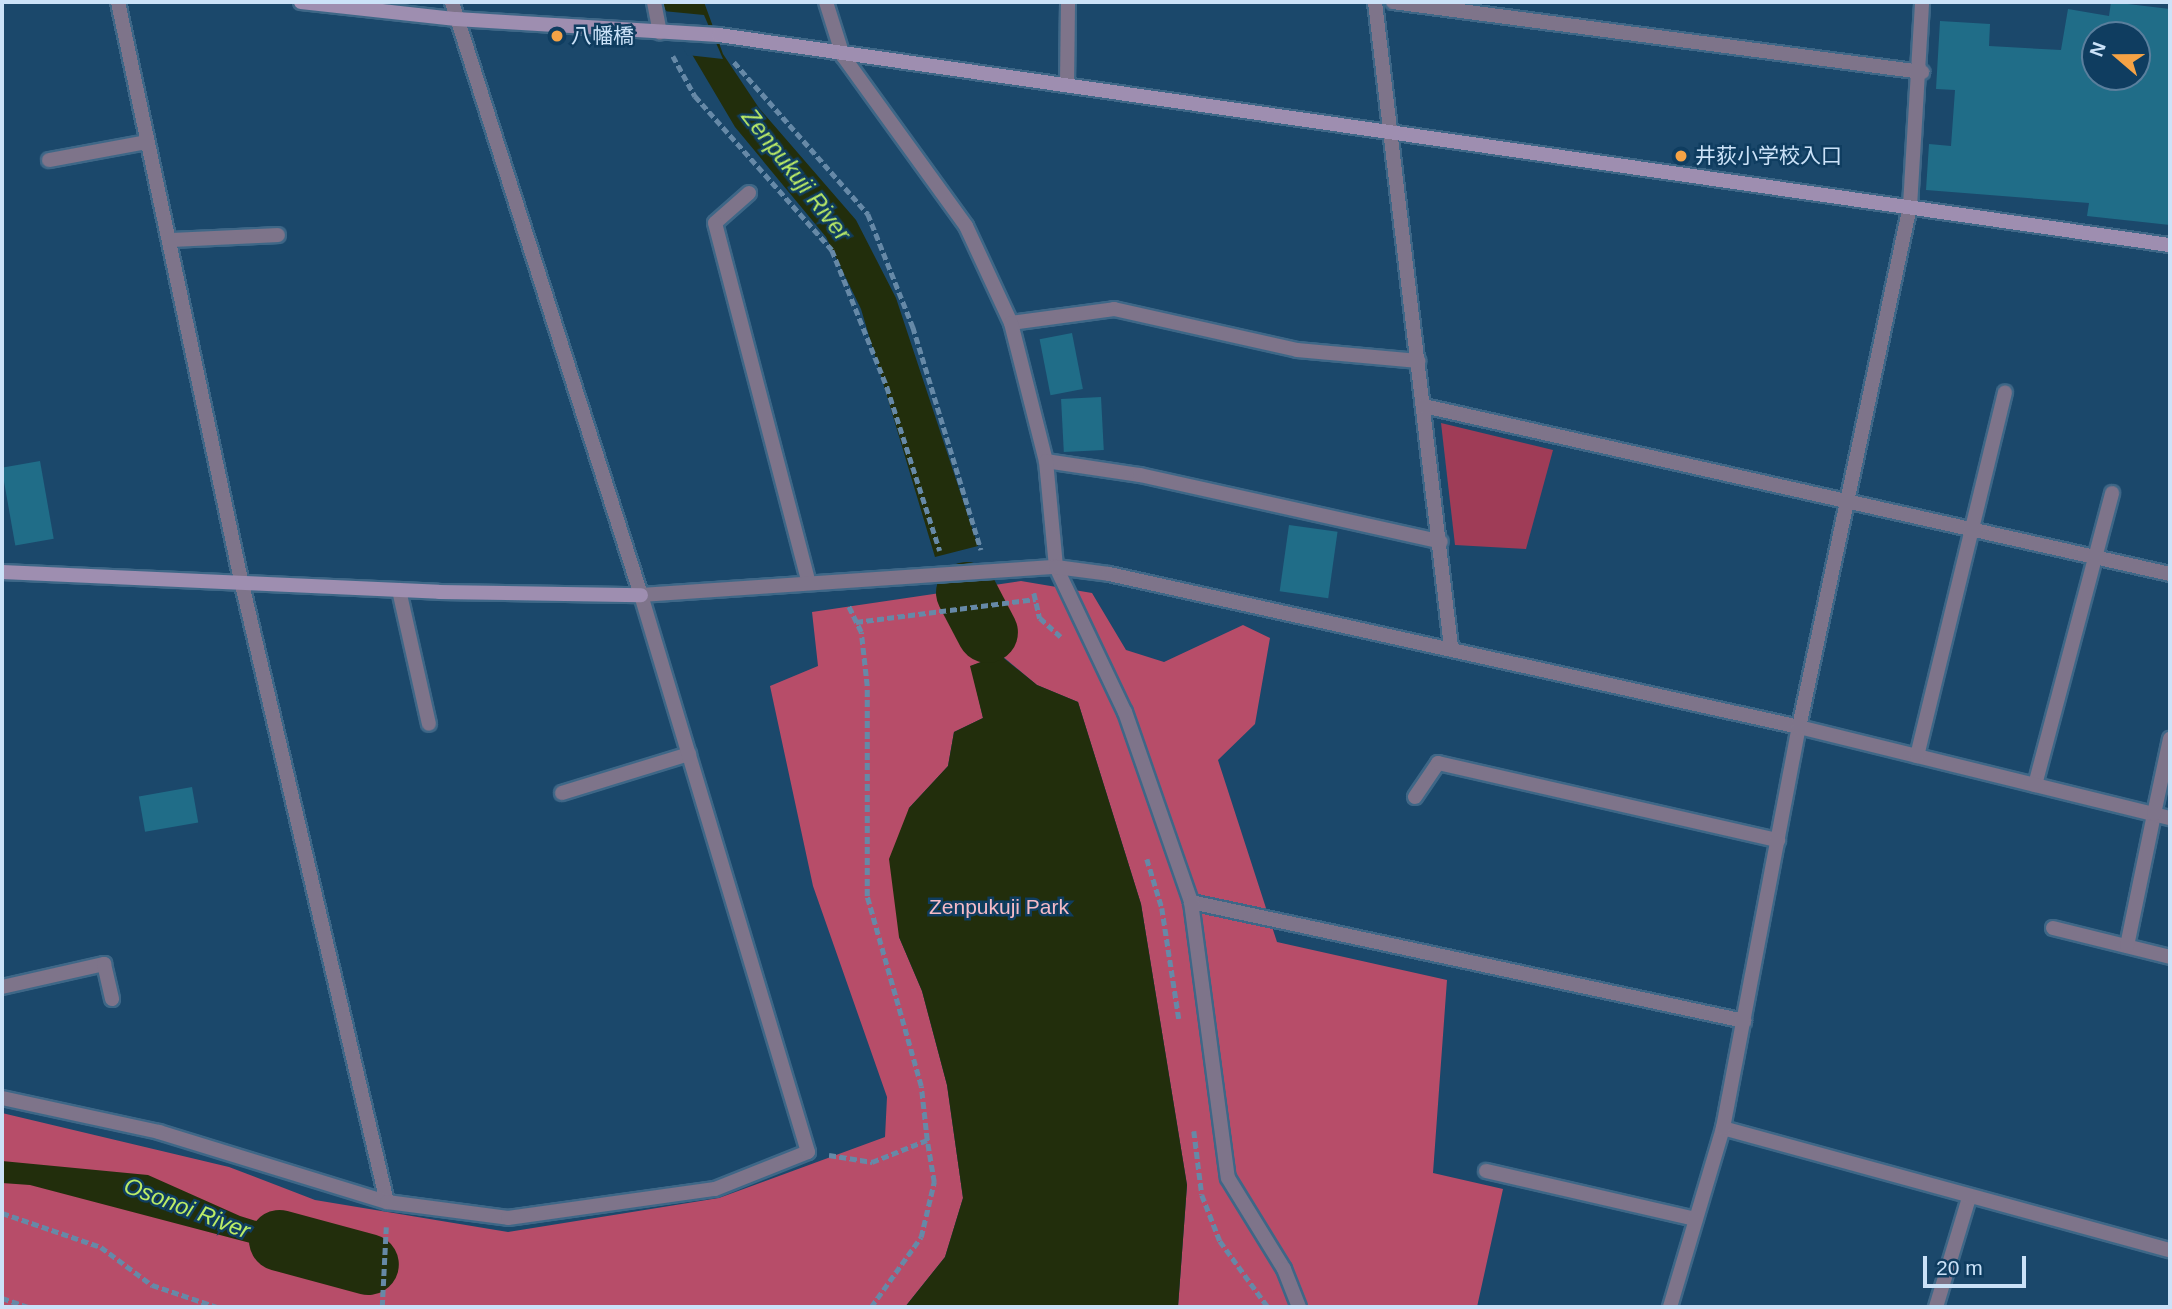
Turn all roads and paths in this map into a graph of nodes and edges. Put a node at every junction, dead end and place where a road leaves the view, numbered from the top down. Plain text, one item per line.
1 (118, 2) edge
2 (301, 2) edge
3 (452, 2) edge
4 (654, 2) edge
5 (827, 2) edge
6 (1068, 2) edge
7 (1375, 2) edge
8 (1393, 2) edge
9 (1923, 2) edge
10 (329, 3) edge
11 (456, 19) junction
12 (665, 32) junction
13 (715, 35) junction
14 (843, 55) junction
15 (1922, 72) junction
16 (1066, 85) junction
17 (1393, 132) junction
18 (148, 142) junction
19 (49, 160) dead end
20 (749, 193) dead end
21 (1910, 206) junction
22 (278, 235) dead end
23 (173, 240) junction
24 (2170, 245) edge
25 (1011, 323) junction
26 (1419, 361) junction
27 (2006, 391) dead end
28 (1424, 406) junction
29 (1046, 461) junction
30 (2112, 493) dead end
31 (1847, 497) junction
32 (1974, 527) junction
33 (1441, 542) junction
34 (2095, 556) junction
35 (1056, 567) junction
36 (1029, 570) junction
37 (2, 572) edge
38 (946, 572) junction
39 (2170, 574) edge
40 (989, 575) junction
41 (241, 580) junction
42 (808, 580) junction
43 (399, 590) junction
44 (641, 595) junction
45 (845, 598) dead end
46 (1036, 599) junction
47 (856, 622) junction
48 (1067, 643) dead end
49 (1451, 647) junction
50 (429, 724) dead end
51 (1798, 727) junction
52 (2170, 740) edge
53 (689, 754) junction
54 (1917, 756) junction
55 (2035, 785) junction
56 (562, 793) dead end
57 (1415, 797) dead end
58 (2154, 814) junction
59 (2170, 818) edge
60 (1778, 840) junction
61 (1143, 846) dead end
62 (1191, 902) junction
63 (2053, 928) dead end
64 (2127, 946) junction
65 (2170, 957) edge
66 (2, 987) edge
67 (112, 999) dead end
68 (1744, 1021) junction
69 (1181, 1034) dead end
70 (2, 1098) edge
71 (1193, 1128) dead end
72 (1723, 1128) junction
73 (928, 1140) junction
74 (808, 1152) junction
75 (1486, 1171) dead end
76 (1969, 1198) junction
77 (387, 1202) junction
78 (2, 1213) edge
79 (1696, 1219) junction
80 (2170, 1250) edge
81 (2, 1298) edge
82 (28, 1307) edge
83 (217, 1307) edge
84 (382, 1307) edge
85 (871, 1307) edge
86 (1268, 1307) edge
87 (1299, 1307) edge
88 (1670, 1307) edge
89 (1936, 1307) edge

1 - 18 street
2 - 10 street
3 - 11 street
4 - 12 street
5 - 14 street
6 - 16 street
7 - 17 street
8 - 15 street
9 - 15 street
10 - 11 street
11 - 12 street
11 - 44 street
12 - 13 street
12 - 38 path
13 - 14 street
13 - 40 path
14 - 16 street
14 - 25 street
15 - 21 street
16 - 17 street
17 - 21 street
17 - 26 street
18 - 19 street
18 - 23 street
20 - 42 street
21 - 24 street
21 - 31 street
22 - 23 street
23 - 41 street
25 - 26 street
25 - 29 street
26 - 28 street
27 - 32 street
28 - 31 street
28 - 33 street
29 - 33 street
29 - 35 street
30 - 34 street
31 - 32 street
31 - 51 street
32 - 34 street
32 - 54 street
33 - 49 street
34 - 39 street
34 - 55 street
35 - 36 street
35 - 49 street
35 - 62 street
36 - 40 street
36 - 46 path
37 - 41 street
38 - 40 street
38 - 42 street
41 - 43 street
41 - 77 street
42 - 44 street
43 - 44 street
43 - 50 street
44 - 53 street
45 - 47 path
46 - 47 path
46 - 48 path
47 - 73 path
49 - 51 street
51 - 54 street
51 - 60 street
52 - 58 street
53 - 56 street
53 - 74 street
54 - 55 street
55 - 58 street
57 - 60 street
58 - 59 street
58 - 64 street
60 - 68 street
61 - 69 path
62 - 68 street
62 - 87 street
63 - 64 street
64 - 65 street
66 - 67 street
68 - 72 street
70 - 77 street
71 - 86 path
72 - 76 street
72 - 79 street
73 - 74 path
73 - 85 path
74 - 77 street
75 - 79 street
76 - 80 street
76 - 89 street
77 - 84 path
78 - 83 path
79 - 88 street
81 - 82 path

